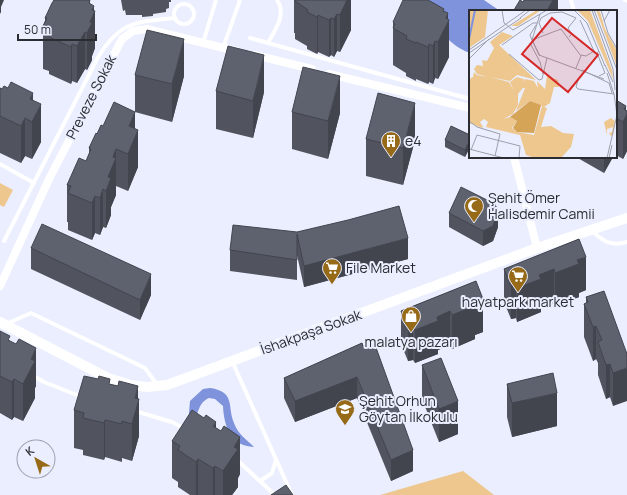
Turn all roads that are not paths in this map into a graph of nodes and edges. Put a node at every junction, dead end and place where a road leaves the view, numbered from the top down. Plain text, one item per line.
1 (216, 0) edge
2 (240, 0) edge
3 (277, 0) edge
4 (571, 0) edge
5 (183, 2) edge
6 (574, 10) edge
7 (175, 18) junction
8 (250, 38) dead end
9 (203, 42) junction
10 (268, 43) junction
11 (223, 48) junction
12 (469, 99) edge
13 (469, 108) edge
14 (514, 158) edge
15 (0, 164) edge
16 (34, 183) junction
17 (627, 218) edge
18 (591, 230) junction
19 (4, 241) dead end
20 (627, 242) edge
21 (537, 248) junction
22 (0, 286) edge
23 (3, 323) edge
24 (232, 361) junction
25 (31, 374) edge
26 (158, 386) junction
27 (90, 399) edge
28 (129, 409) edge
29 (192, 432) edge
30 (230, 455) edge
31 (276, 460) junction
32 (260, 481) junction
33 (275, 495) edge
34 (292, 495) edge

1 - 9 lane
2 - 11 lane
3 - 10 lane
4 - 6 lane
5 - 7 lane
5 - 7 lane
7 - 16 lane
8 - 10 lane
9 - 11 street, Preveze Sokak
9 - 22 street, Preveze Sokak
10 - 12 lane
11 - 13 street, Preveze Sokak
14 - 21 street
15 - 16 lane
16 - 19 lane
17 - 18 street, İshakpaşa Sokak
18 - 20 lane
18 - 21 street, İshakpaşa Sokak
21 - 24 street, İshakpaşa Sokak
23 - 26 street, İshakpaşa Sokak
23 - 26 lane
24 - 26 street, İshakpaşa Sokak
24 - 31 lane
25 - 27 lane
28 - 29 lane
30 - 32 lane
31 - 32 lane
31 - 34 lane
32 - 33 lane

